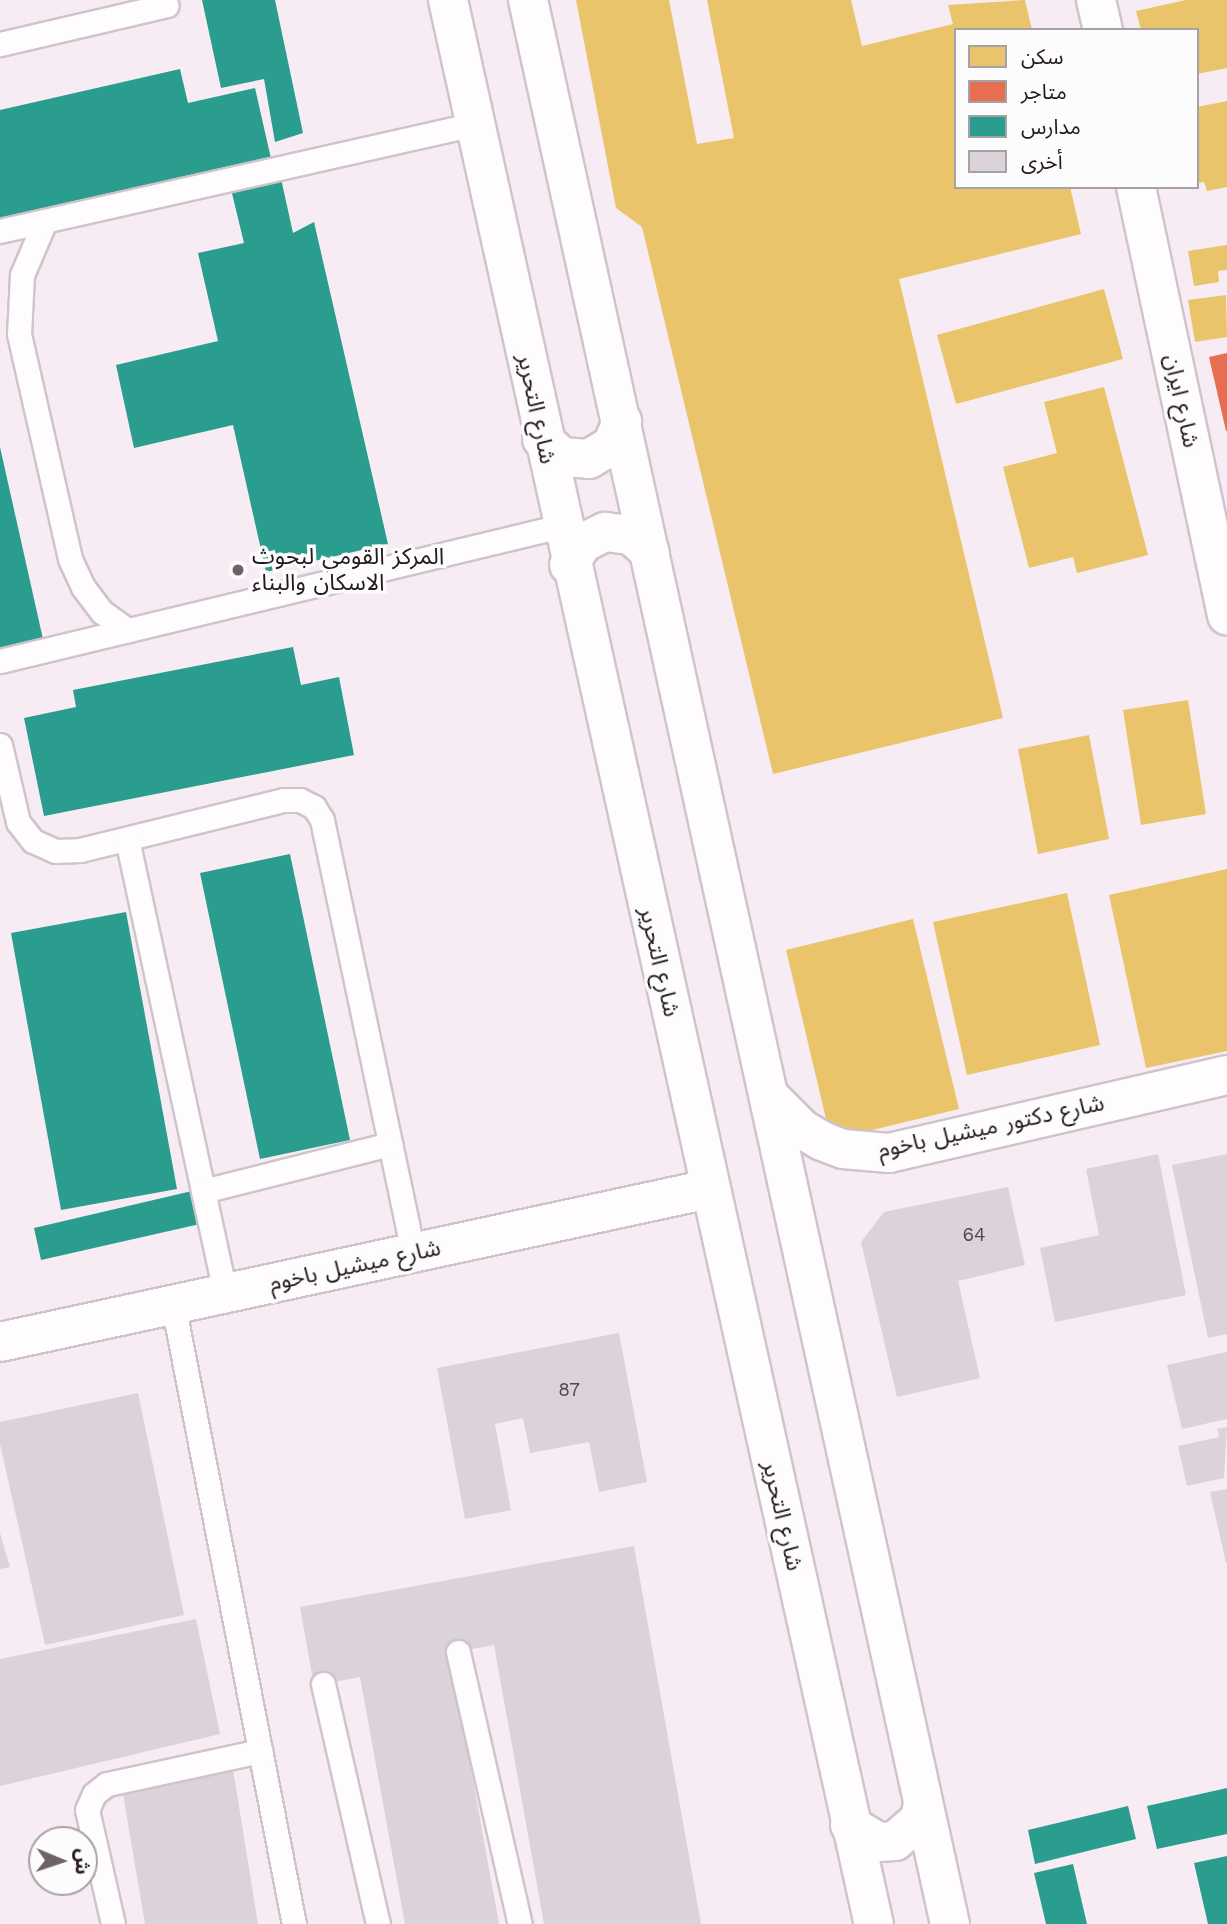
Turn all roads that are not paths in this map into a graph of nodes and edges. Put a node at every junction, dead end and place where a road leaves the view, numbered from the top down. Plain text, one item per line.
1 (447, 0) edge
2 (528, 0) edge
3 (1096, 0) edge
4 (167, 5) dead end
5 (1103, 28) edge
6 (0, 44) edge
7 (473, 124) junction
8 (1136, 189) edge
9 (45, 221) junction
10 (0, 231) edge
11 (622, 421) junction
12 (542, 439) junction
13 (1217, 522) edge
14 (561, 526) junction
15 (650, 552) junction
16 (569, 565) junction
17 (1227, 615) edge
18 (128, 630) junction
19 (0, 661) edge
20 (0, 745) edge
21 (127, 839) junction
22 (1227, 1075) edge
23 (769, 1097) junction
24 (390, 1144) junction
25 (709, 1189) junction
26 (203, 1191) junction
27 (413, 1253) junction
28 (225, 1294) junction
29 (173, 1304) junction
30 (0, 1342) edge
31 (458, 1652) dead end
32 (323, 1684) dead end
33 (260, 1751) junction
34 (923, 1803) junction
35 (850, 1825) junction
36 (113, 1924) edge
37 (294, 1924) edge
38 (378, 1924) edge
39 (520, 1924) edge
40 (874, 1924) edge
41 (950, 1924) edge

1 - 7 main road, شارع التحرير
2 - 11 main road
3 - 5 main road
4 - 6 lane
7 - 9 lane
7 - 12 main road, شارع التحرير
8 - 13 main road, شارع ايران
9 - 10 lane
9 - 18 lane
11 - 12 main road
11 - 15 main road
12 - 14 main road, شارع التحرير
13 - 17 main road, شارع ايران
14 - 16 main road, شارع التحرير
14 - 18 lane
15 - 16 main road
15 - 23 main road
16 - 25 main road, شارع التحرير
18 - 19 lane
20 - 21 lane
21 - 24 lane
21 - 26 lane
22 - 23 main road, شارع دكتور ميشيل باخوم
23 - 34 main road
24 - 26 lane
24 - 27 lane
25 - 27 main road, شارع ميشيل باخوم
25 - 35 main road, شارع التحرير
26 - 28 lane
27 - 28 main road, شارع ميشيل باخوم
28 - 29 main road, شارع ميشيل باخوم
29 - 30 main road, شارع ميشيل باخوم
29 - 33 lane
31 - 39 lane
32 - 38 lane
33 - 36 lane
33 - 37 lane
34 - 35 main road
34 - 41 main road
35 - 40 main road, شارع التحرير

